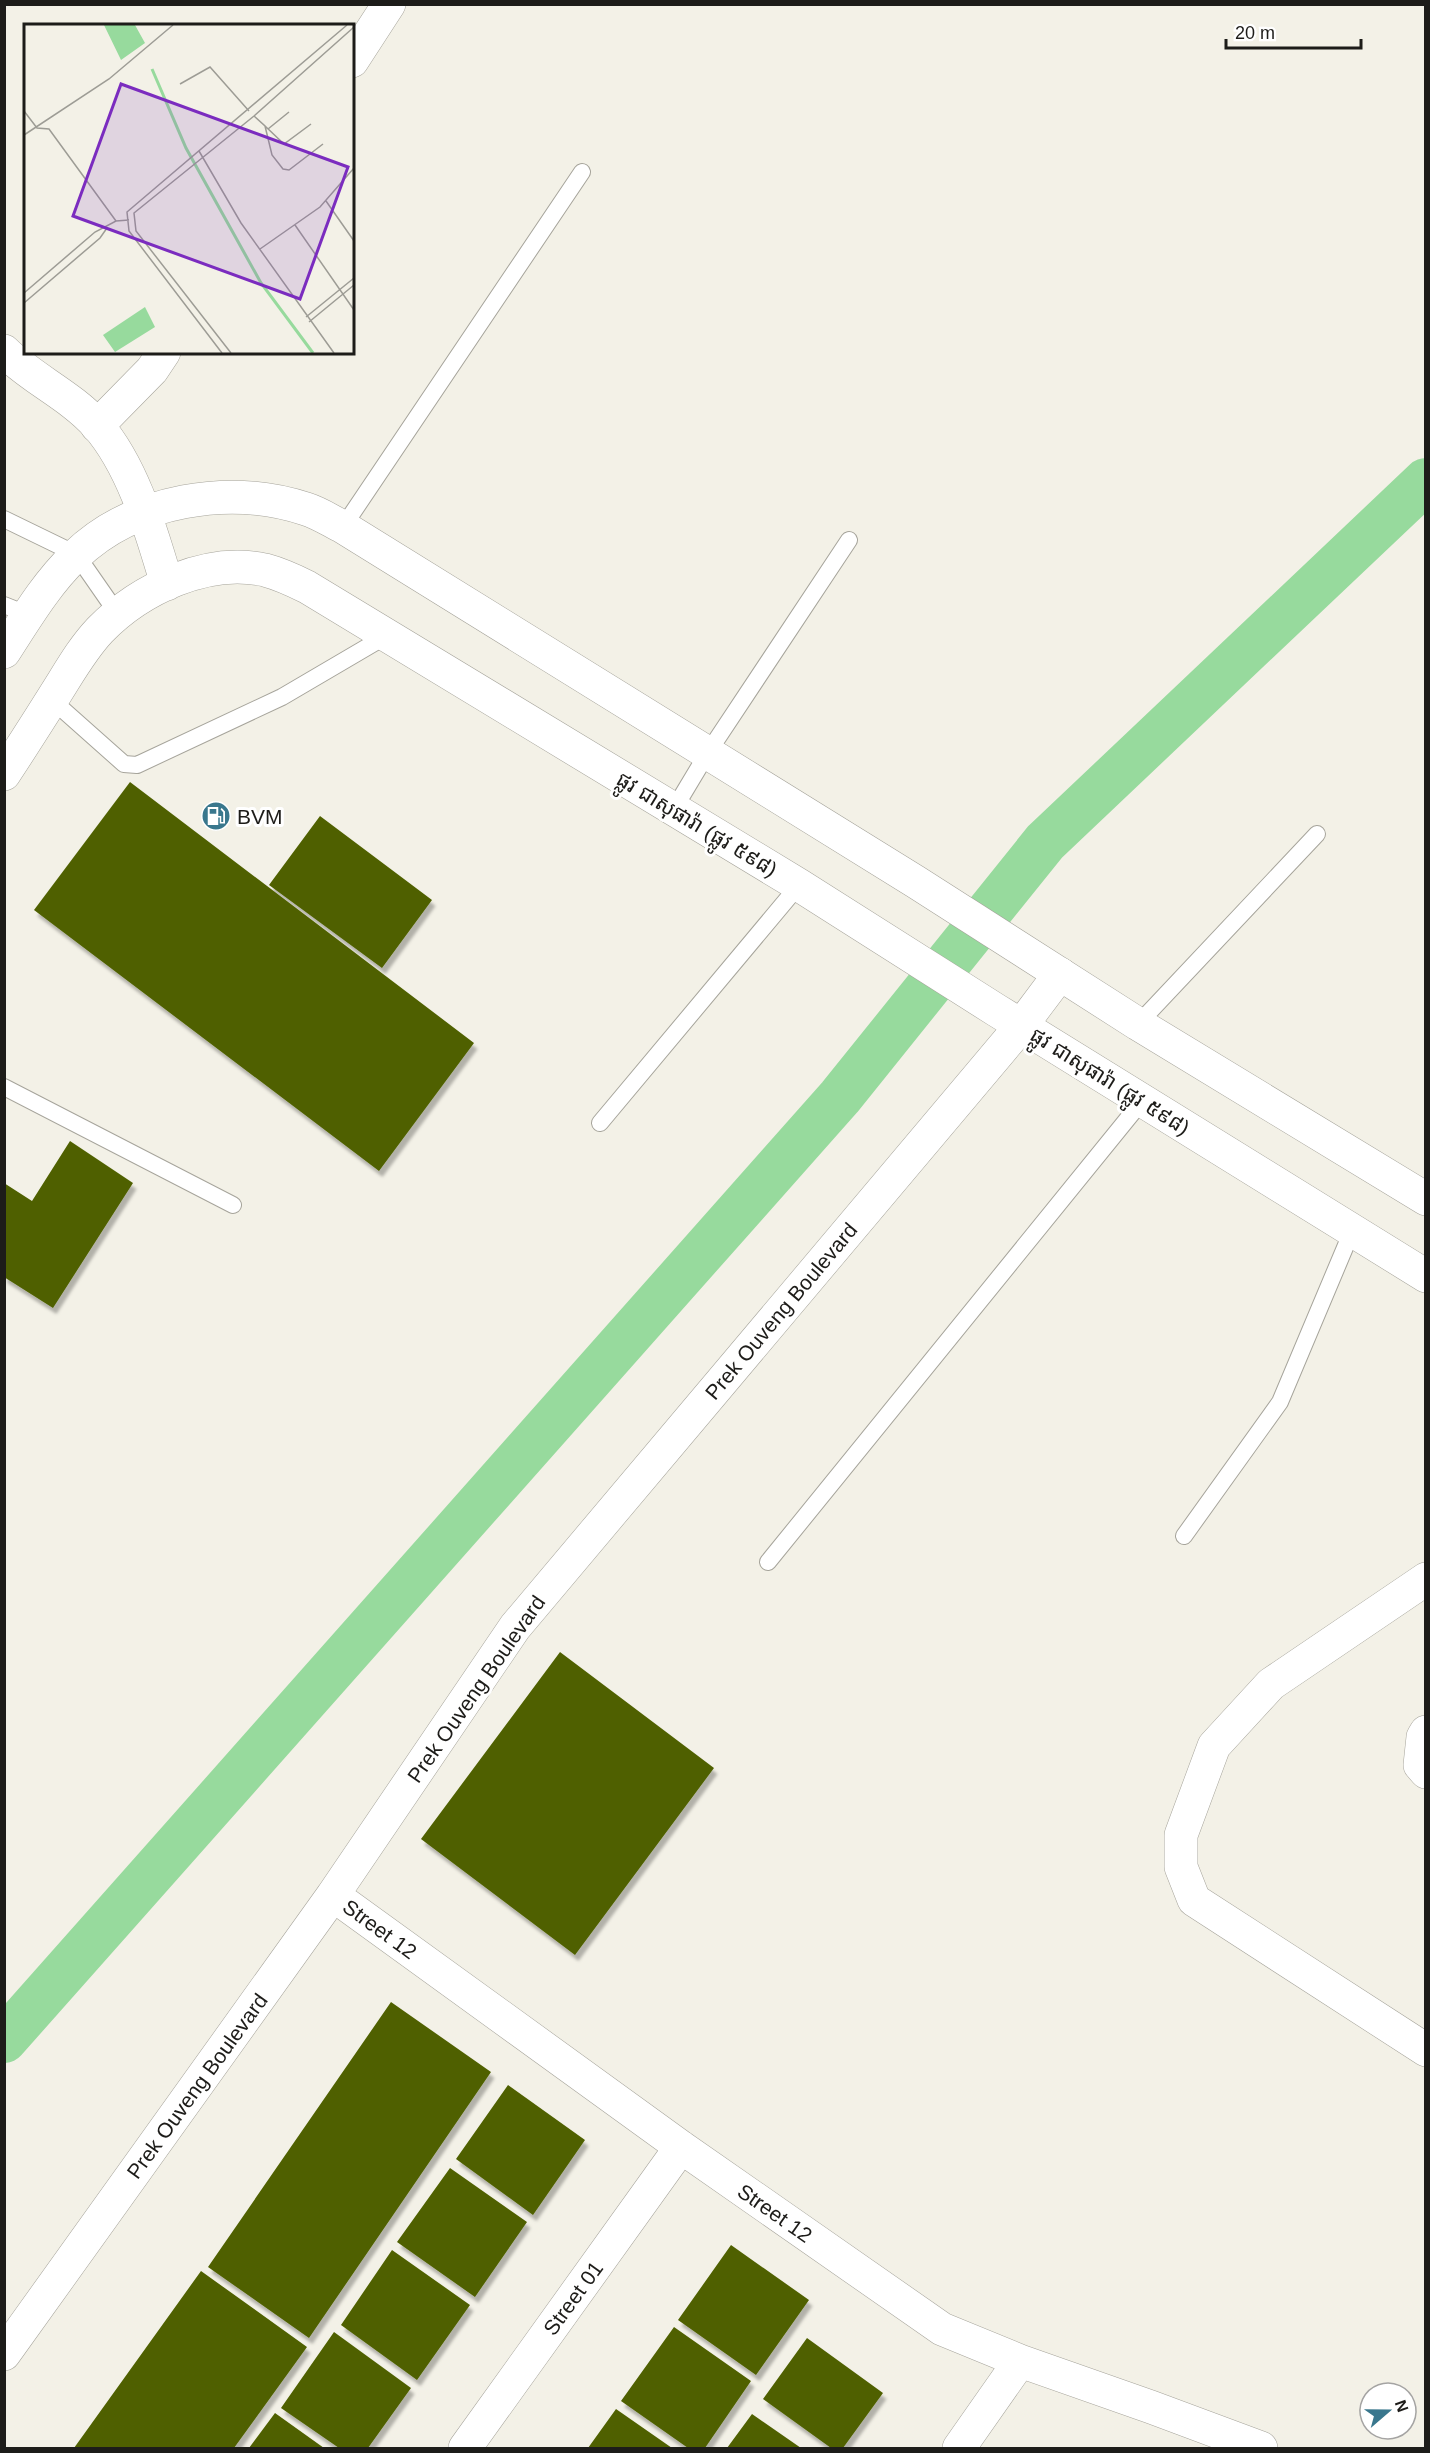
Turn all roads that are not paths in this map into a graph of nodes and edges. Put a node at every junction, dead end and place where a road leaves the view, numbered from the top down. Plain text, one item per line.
1 (389, 4) edge
2 (354, 58) edge
3 (582, 172) dead end
4 (163, 354) edge
5 (8, 357) edge
6 (97, 426) junction
7 (145, 513) junction
8 (4, 519) edge
9 (343, 527) junction
10 (849, 540) dead end
11 (76, 554) junction
12 (167, 584) junction
13 (16, 610) edge
14 (117, 613) junction
15 (386, 636) junction
16 (4, 652) edge
17 (52, 700) junction
18 (707, 754) junction
19 (4, 774) edge
20 (674, 809) junction
21 (1317, 834) dead end
22 (799, 885) junction
23 (1047, 966) junction
24 (1009, 1018) junction
25 (1138, 1024) junction
26 (4, 1087) edge
27 (1142, 1101) junction
28 (600, 1123) dead end
29 (1425, 1199) edge
30 (233, 1206) dead end
31 (1352, 1231) junction
32 (1425, 1276) edge
33 (1184, 1536) dead end
34 (768, 1562) dead end
35 (1425, 1579) edge
36 (1425, 1732) edge
37 (1425, 1772) edge
38 (333, 1895) junction
39 (1425, 2050) edge
40 (681, 2147) junction
41 (4, 2354) edge
42 (1020, 2361) junction
43 (465, 2448) edge
44 (959, 2448) edge
45 (1261, 2448) edge

1 - 2 street
3 - 9 lane
4 - 6 street
5 - 6 street
6 - 7 street
7 - 9 street
7 - 11 street
7 - 12 street
8 - 11 lane
9 - 18 street
10 - 18 lane
11 - 13 street
11 - 14 lane
12 - 14 street, ផ្លូវ ជាសុផារ៉ា (ផ្លូវ ៥៩៨)
12 - 15 street, ផ្លូវ ជាសុផារ៉ា (ផ្លូវ ៥៩៨)
13 - 16 street
14 - 17 street, ផ្លូវ ជាសុផារ៉ា (ផ្លូវ ៥៩៨)
15 - 17 lane
15 - 20 street, ផ្លូវ ជាសុផារ៉ា (ផ្លូវ ៥៩៨)
17 - 19 street, ផ្លូវ ជាសុផារ៉ា (ផ្លូវ ៥៩៨)
18 - 20 lane
18 - 23 street
20 - 22 street, ផ្លូវ ជាសុផារ៉ា (ផ្លូវ ៥៩៨)
21 - 25 lane
22 - 24 street, ផ្លូវ ជាសុផារ៉ា (ផ្លូវ ៥៩៨)
22 - 28 lane
23 - 24 street, Prek Ouveng Boulevard
23 - 25 street
24 - 27 street, ផ្លូវ ជាសុផារ៉ា (ផ្លូវ ៥៩៨)
24 - 38 street, Prek Ouveng Boulevard
25 - 29 street
26 - 30 lane
27 - 31 street, ផ្លូវ ជាសុផារ៉ា (ផ្លូវ ៥៩៨)
27 - 34 lane
31 - 32 street, ផ្លូវ ជាសុផារ៉ា (ផ្លូវ ៥៩៨)
31 - 33 lane
35 - 39 street
36 - 37 street
38 - 40 street, Street 12
38 - 41 street, Prek Ouveng Boulevard
40 - 42 street, Street 12
40 - 43 street, Street 01
42 - 44 street
42 - 45 street, Street 12

